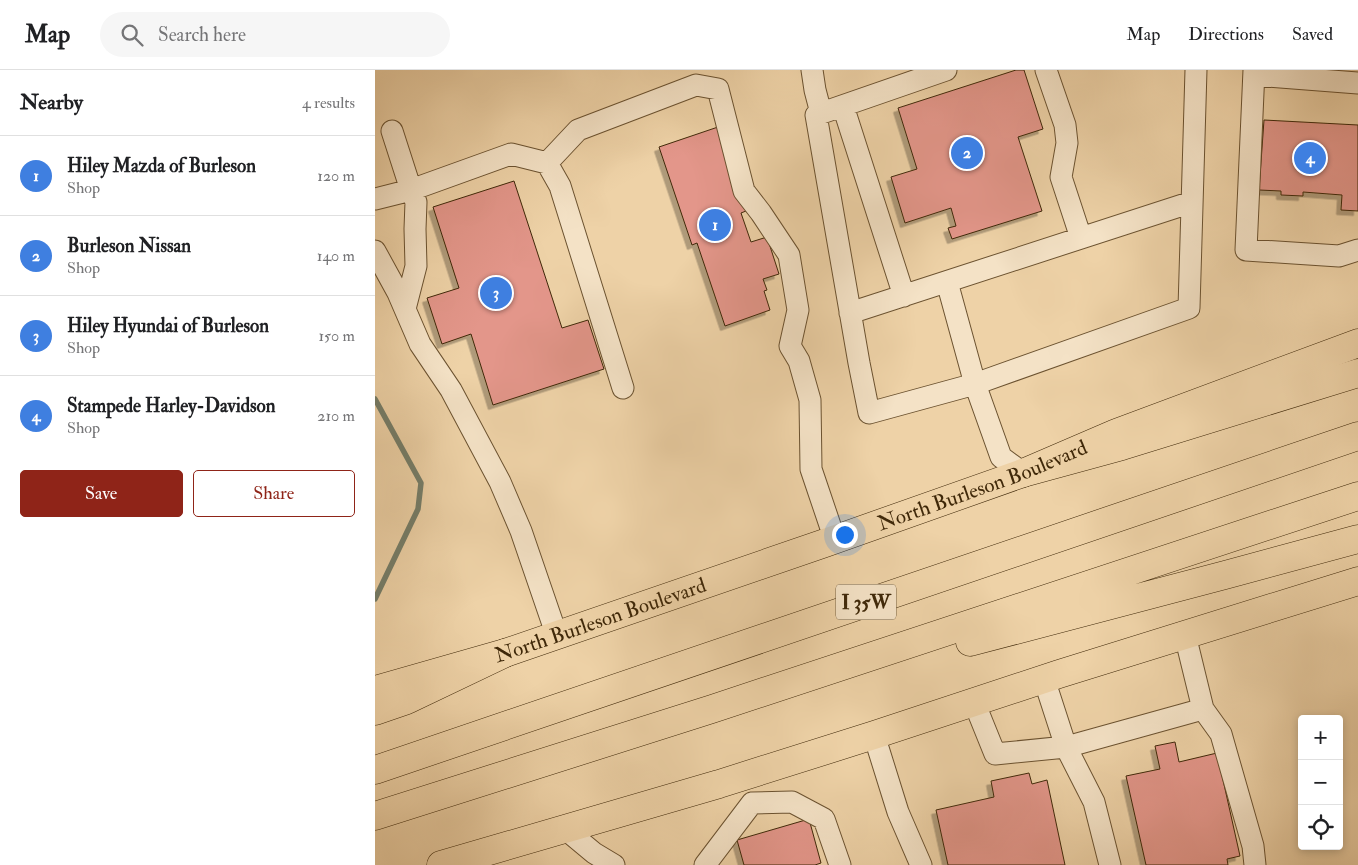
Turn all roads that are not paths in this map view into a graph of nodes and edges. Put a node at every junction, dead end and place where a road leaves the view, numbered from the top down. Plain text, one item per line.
1 (812, 70) edge
2 (946, 70) edge
3 (1046, 70) edge
4 (1196, 70) edge
5 (1254, 73) edge
6 (917, 75) edge
7 (1358, 83) edge
8 (843, 106) junction
9 (821, 113) junction
10 (392, 131) dead end
11 (547, 162) junction
12 (411, 190) junction
13 (375, 199) edge
14 (1192, 202) junction
15 (1081, 238) junction
16 (1358, 250) edge
17 (375, 251) edge
18 (947, 282) junction
19 (904, 296) junction
20 (405, 309) junction
21 (850, 313) junction
22 (1358, 343) edge
23 (1358, 373) edge
24 (975, 384) junction
25 (623, 388) dead end
26 (1358, 436) edge
27 (1023, 473) junction
28 (1358, 496) edge
29 (1358, 539) edge
30 (835, 540) junction
31 (1358, 581) edge
32 (1185, 634) junction
33 (557, 636) junction
34 (505, 654) junction
35 (1044, 679) junction
36 (375, 690) edge
37 (974, 702) junction
38 (712, 709) junction
39 (1203, 709) junction
40 (375, 711) edge
41 (874, 735) junction
42 (1066, 747) junction
43 (375, 770) edge
44 (741, 776) junction
45 (752, 803) junction
46 (375, 816) edge
47 (564, 828) junction
48 (441, 865) edge
49 (614, 865) edge
50 (705, 865) edge
51 (841, 865) edge
52 (921, 865) edge
53 (1110, 865) edge
54 (1255, 865) edge

1 - 9 street
2 - 6 street
3 - 15 street
4 - 14 street
5 - 7 street
5 - 16 street
6 - 8 street
8 - 9 street
8 - 19 street
9 - 21 street
10 - 12 street
11 - 12 street
11 - 25 street
11 - 30 street
12 - 13 street
12 - 20 street
14 - 15 street
14 - 24 street
15 - 18 street
17 - 20 street
18 - 19 street
18 - 24 street
19 - 21 street
20 - 33 street
21 - 24 street
22 - 27 main road, North Burleson Boulevard
23 - 27 main road
24 - 27 street
26 - 43 main road, I 35W
27 - 30 main road, North Burleson Boulevard
28 - 38 main road, I 35W
29 - 38 main road
30 - 33 main road, North Burleson Boulevard
31 - 32 main road
32 - 35 main road
32 - 39 street
33 - 34 main road, North Burleson Boulevard
34 - 36 main road, North Burleson Boulevard
34 - 40 main road
35 - 37 main road
35 - 42 street
37 - 41 main road
37 - 42 street
38 - 46 main road, I 35W
39 - 42 street
39 - 54 street
41 - 44 main road
41 - 52 street
42 - 53 street
44 - 45 street
44 - 47 main road
45 - 50 street
45 - 51 street
47 - 48 main road
47 - 49 street

